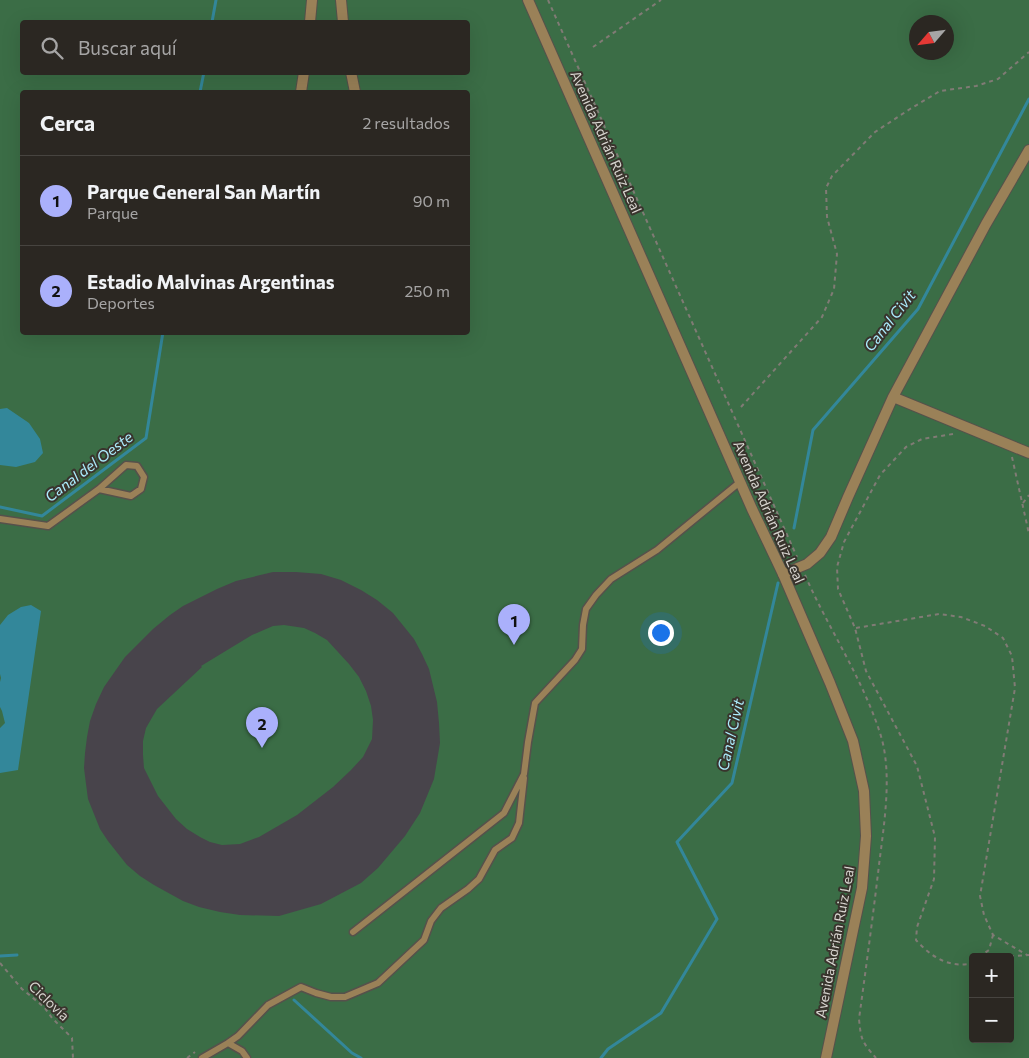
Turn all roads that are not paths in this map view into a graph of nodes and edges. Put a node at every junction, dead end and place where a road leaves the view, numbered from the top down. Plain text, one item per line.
1 (312, 0) edge
2 (341, 0) edge
3 (528, 0) edge
4 (310, 20) edge
5 (344, 20) edge
6 (304, 75) edge
7 (352, 75) edge
8 (301, 90) edge
9 (355, 90) edge
10 (1029, 150) edge
11 (893, 398) junction
12 (1029, 453) edge
13 (740, 482) junction
14 (99, 489) junction
15 (0, 519) edge
16 (783, 574) junction
17 (524, 774) junction
18 (353, 932) dead end
19 (228, 1043) junction
20 (202, 1058) edge
21 (247, 1058) edge
22 (826, 1058) edge

1 - 4 street
2 - 5 street
3 - 13 street, Avenida Adrián Ruiz Leal
6 - 8 street
7 - 9 street
10 - 11 street
11 - 12 street
11 - 16 street
13 - 16 street, Avenida Adrián Ruiz Leal
13 - 17 lane
14 - 14 lane
14 - 15 lane
16 - 22 street, Avenida Adrián Ruiz Leal
17 - 18 lane
17 - 19 lane
19 - 20 lane
19 - 21 lane

